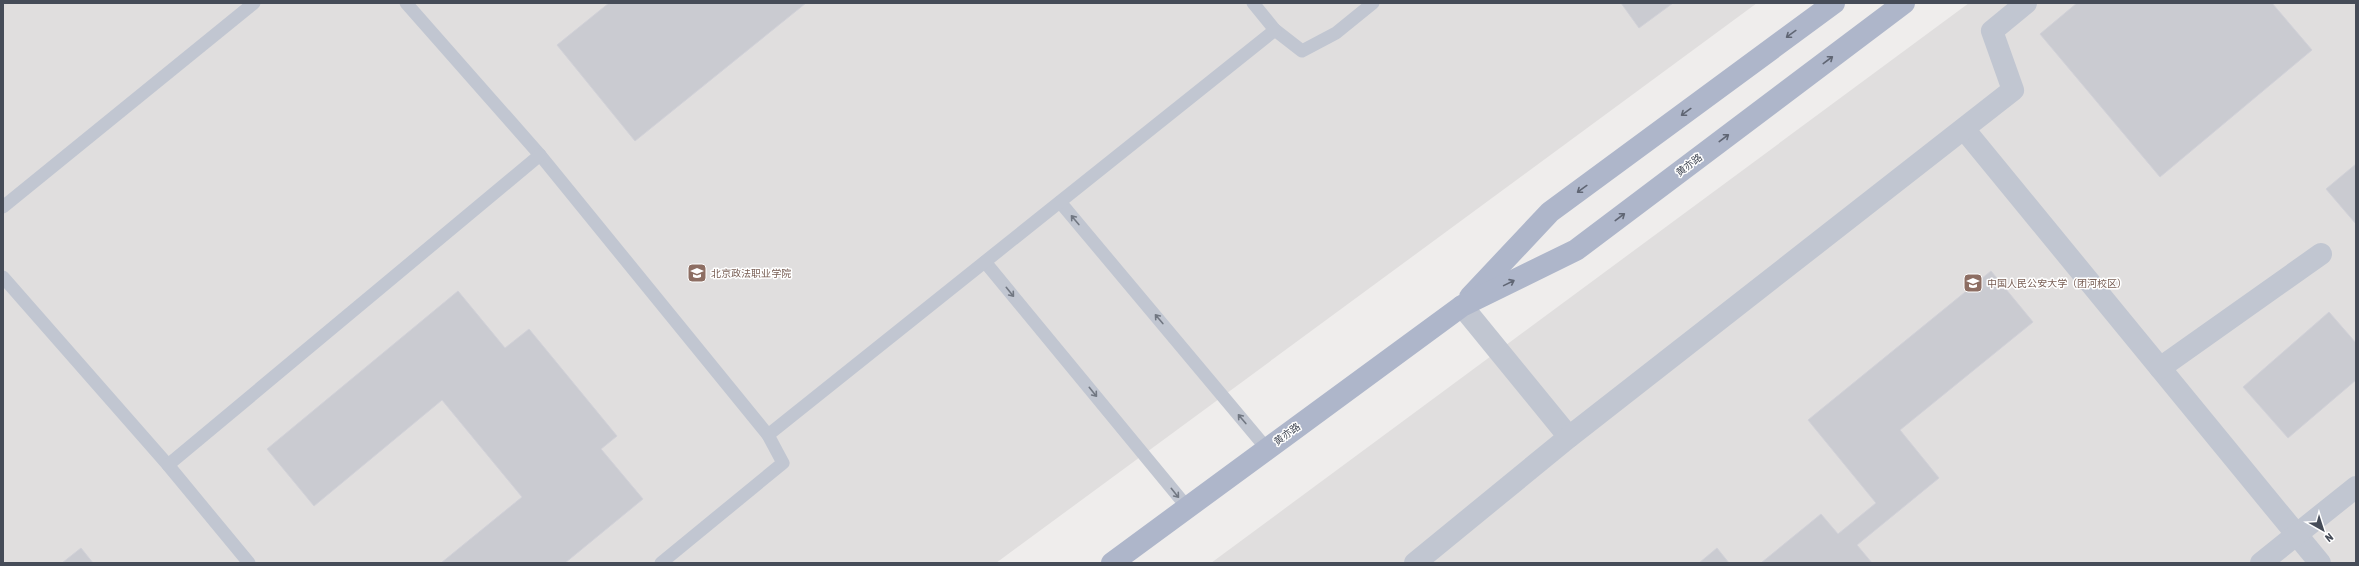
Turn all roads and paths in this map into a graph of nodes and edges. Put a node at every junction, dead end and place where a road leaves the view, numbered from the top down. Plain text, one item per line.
1 (254, 3) edge
2 (406, 3) edge
3 (1253, 3) edge
4 (1373, 3) edge
5 (1834, 3) edge
6 (1904, 3) edge
7 (2026, 3) edge
8 (1275, 30) junction
9 (1964, 129) junction
10 (540, 155) junction
11 (1060, 202) junction
12 (3, 207) edge
13 (2321, 254) dead end
14 (986, 262) junction
15 (3, 276) edge
16 (1462, 306) junction
17 (2160, 368) junction
18 (768, 435) junction
19 (1569, 437) junction
20 (1267, 449) junction
21 (168, 465) junction
22 (2356, 487) edge
23 (1187, 507) junction
24 (2297, 534) junction
25 (249, 563) edge
26 (661, 563) edge
27 (1112, 563) edge
28 (1415, 563) edge
29 (2261, 563) edge
30 (2320, 563) edge

1 - 12 lane
2 - 10 lane
3 - 8 lane
4 - 8 lane
5 -> 16 main road, 黄亦路
16 -> 6 main road, 黄亦路
7 - 9 street
8 - 11 lane
9 - 17 street
9 - 19 street
10 - 18 lane
10 - 21 lane
11 - 14 lane
20 -> 11 lane
13 - 17 street
14 - 18 lane
14 -> 23 lane
15 - 21 lane
16 - 19 street
16 - 20 main road, 黄亦路
17 - 24 street
18 - 26 lane
19 - 28 street
20 - 23 main road, 黄亦路
21 - 25 lane
22 - 24 street
23 - 27 main road, 黄亦路
24 - 29 street
24 - 30 street

